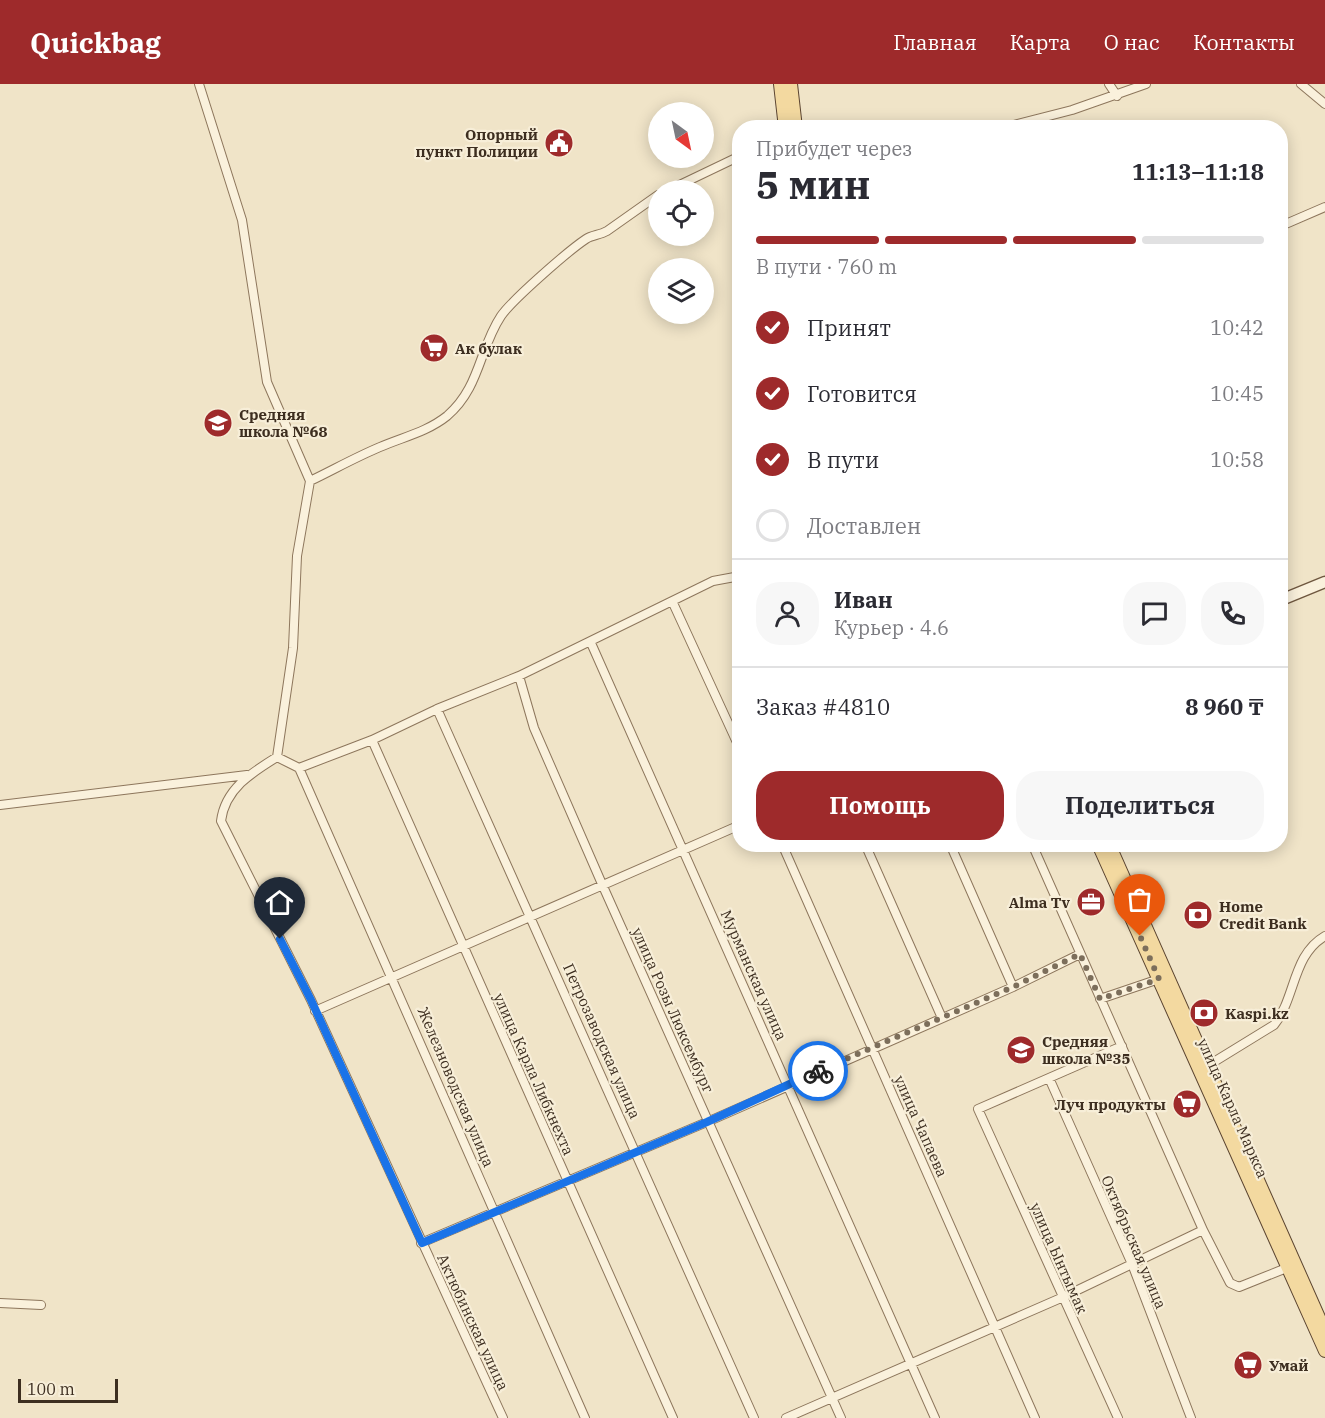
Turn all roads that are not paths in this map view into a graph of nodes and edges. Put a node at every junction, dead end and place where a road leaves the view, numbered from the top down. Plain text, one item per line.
1 (199, 84) edge
2 (780, 84) edge
3 (791, 84) edge
4 (1109, 84) edge
5 (1146, 84) edge
6 (1301, 84) edge
7 (1117, 96) junction
8 (1325, 104) edge
9 (784, 120) edge
10 (795, 120) edge
11 (1031, 120) edge
12 (732, 160) edge
13 (690, 180) edge
14 (648, 202) edge
15 (1325, 207) edge
16 (1288, 223) edge
17 (310, 481) junction
18 (732, 577) edge
19 (1325, 582) edge
20 (1288, 597) edge
21 (673, 603) junction
22 (591, 643) junction
23 (519, 676) junction
24 (437, 709) junction
25 (732, 732) edge
26 (372, 740) junction
27 (277, 757) junction
28 (299, 768) junction
29 (247, 776) junction
30 (0, 805) edge
31 (732, 828) edge
32 (684, 849) junction
33 (786, 852) edge
34 (869, 852) edge
35 (954, 852) edge
36 (1035, 852) edge
37 (1102, 852) edge
38 (1112, 852) edge
39 (602, 884) junction
40 (532, 915) junction
41 (1325, 936) edge
42 (462, 945) junction
43 (1080, 954) junction
44 (392, 975) junction
45 (1159, 979) junction
46 (1013, 987) junction
47 (1100, 999) junction
48 (315, 1011) junction
49 (942, 1017) junction
50 (1122, 1046) junction
51 (872, 1048) junction
52 (1205, 1068) junction
53 (1049, 1078) junction
54 (788, 1084) junction
55 (707, 1122) junction
56 (636, 1150) junction
57 (567, 1180) junction
58 (495, 1211) junction
59 (1203, 1230) junction
60 (422, 1243) junction
61 (1132, 1264) junction
62 (1292, 1265) junction
63 (1061, 1298) junction
64 (0, 1303) edge
65 (41, 1305) dead end
66 (995, 1326) junction
67 (1325, 1331) edge
68 (1325, 1351) edge
69 (910, 1363) junction
70 (832, 1397) junction
71 (503, 1418) edge
72 (585, 1418) edge
73 (673, 1418) edge
74 (754, 1418) edge
75 (786, 1418) edge
76 (841, 1418) edge
77 (935, 1418) edge
78 (1035, 1418) edge
79 (1118, 1418) edge
80 (1191, 1418) edge

1 - 17 street
2 - 9 main road
3 - 10 main road
4 - 7 street
5 - 7 street
6 - 8 street
7 - 11 street
12 - 13 street
14 - 17 street
15 - 16 street
17 - 27 street
18 - 21 street
19 - 20 street
21 - 22 street
21 - 25 street
22 - 23 street
22 - 32 street, Мурманская улица
23 - 24 street
23 - 39 street, улица Розы Люксембург
24 - 26 street
24 - 40 street, Петрозаводская улица
26 - 28 street
26 - 42 street, улица Карла Либкнехта
27 - 28 street
27 - 29 street
28 - 44 street, Железноводская улица
29 - 30 street
29 - 48 street, Актюбинская улица
31 - 32 street
32 - 39 street
32 - 54 street, Мурманская улица
33 - 51 street, улица Чапаева
34 - 49 street
35 - 46 street
36 - 43 street
37 - 45 main road, улица Карла Маркса
38 - 52 main road, улица Карла Маркса
39 - 40 street
39 - 55 street, улица Розы Люксембург
40 - 42 street
40 - 56 street, Петрозаводская улица
41 - 52 street
42 - 44 street
42 - 57 street, улица Карла Либкнехта
43 - 46 street
43 - 47 street
44 - 48 street
44 - 58 street, Железноводская улица
45 - 47 street
45 - 52 main road, улица Карла Маркса
46 - 49 street
47 - 50 street
48 - 60 street, Актюбинская улица
49 - 51 street
50 - 53 street
50 - 59 street
51 - 54 street
51 - 66 street, улица Чапаева
52 - 62 main road, улица Карла Маркса
53 - 61 street, Октябрьская улица
53 - 63 street, улица Ынтымак
54 - 55 street
54 - 69 street, Мурманская улица
55 - 56 street
55 - 70 street, улица Розы Люксембург
56 - 57 street
56 - 74 street, Петрозаводская улица
57 - 58 street
57 - 73 street, улица Карла Либкнехта
58 - 60 street
58 - 72 street, Железноводская улица
59 - 61 street
59 - 62 street
60 - 71 street, Актюбинская улица
61 - 63 street
61 - 80 street, Октябрьская улица
62 - 67 main road, улица Карла Маркса
62 - 68 main road, улица Карла Маркса
63 - 66 street
63 - 79 street, улица Ынтымак
64 - 65 street
66 - 69 street
66 - 78 street, улица Чапаева
69 - 70 street
69 - 77 street, Мурманская улица
70 - 75 street
70 - 76 street, улица Розы Люксембург

